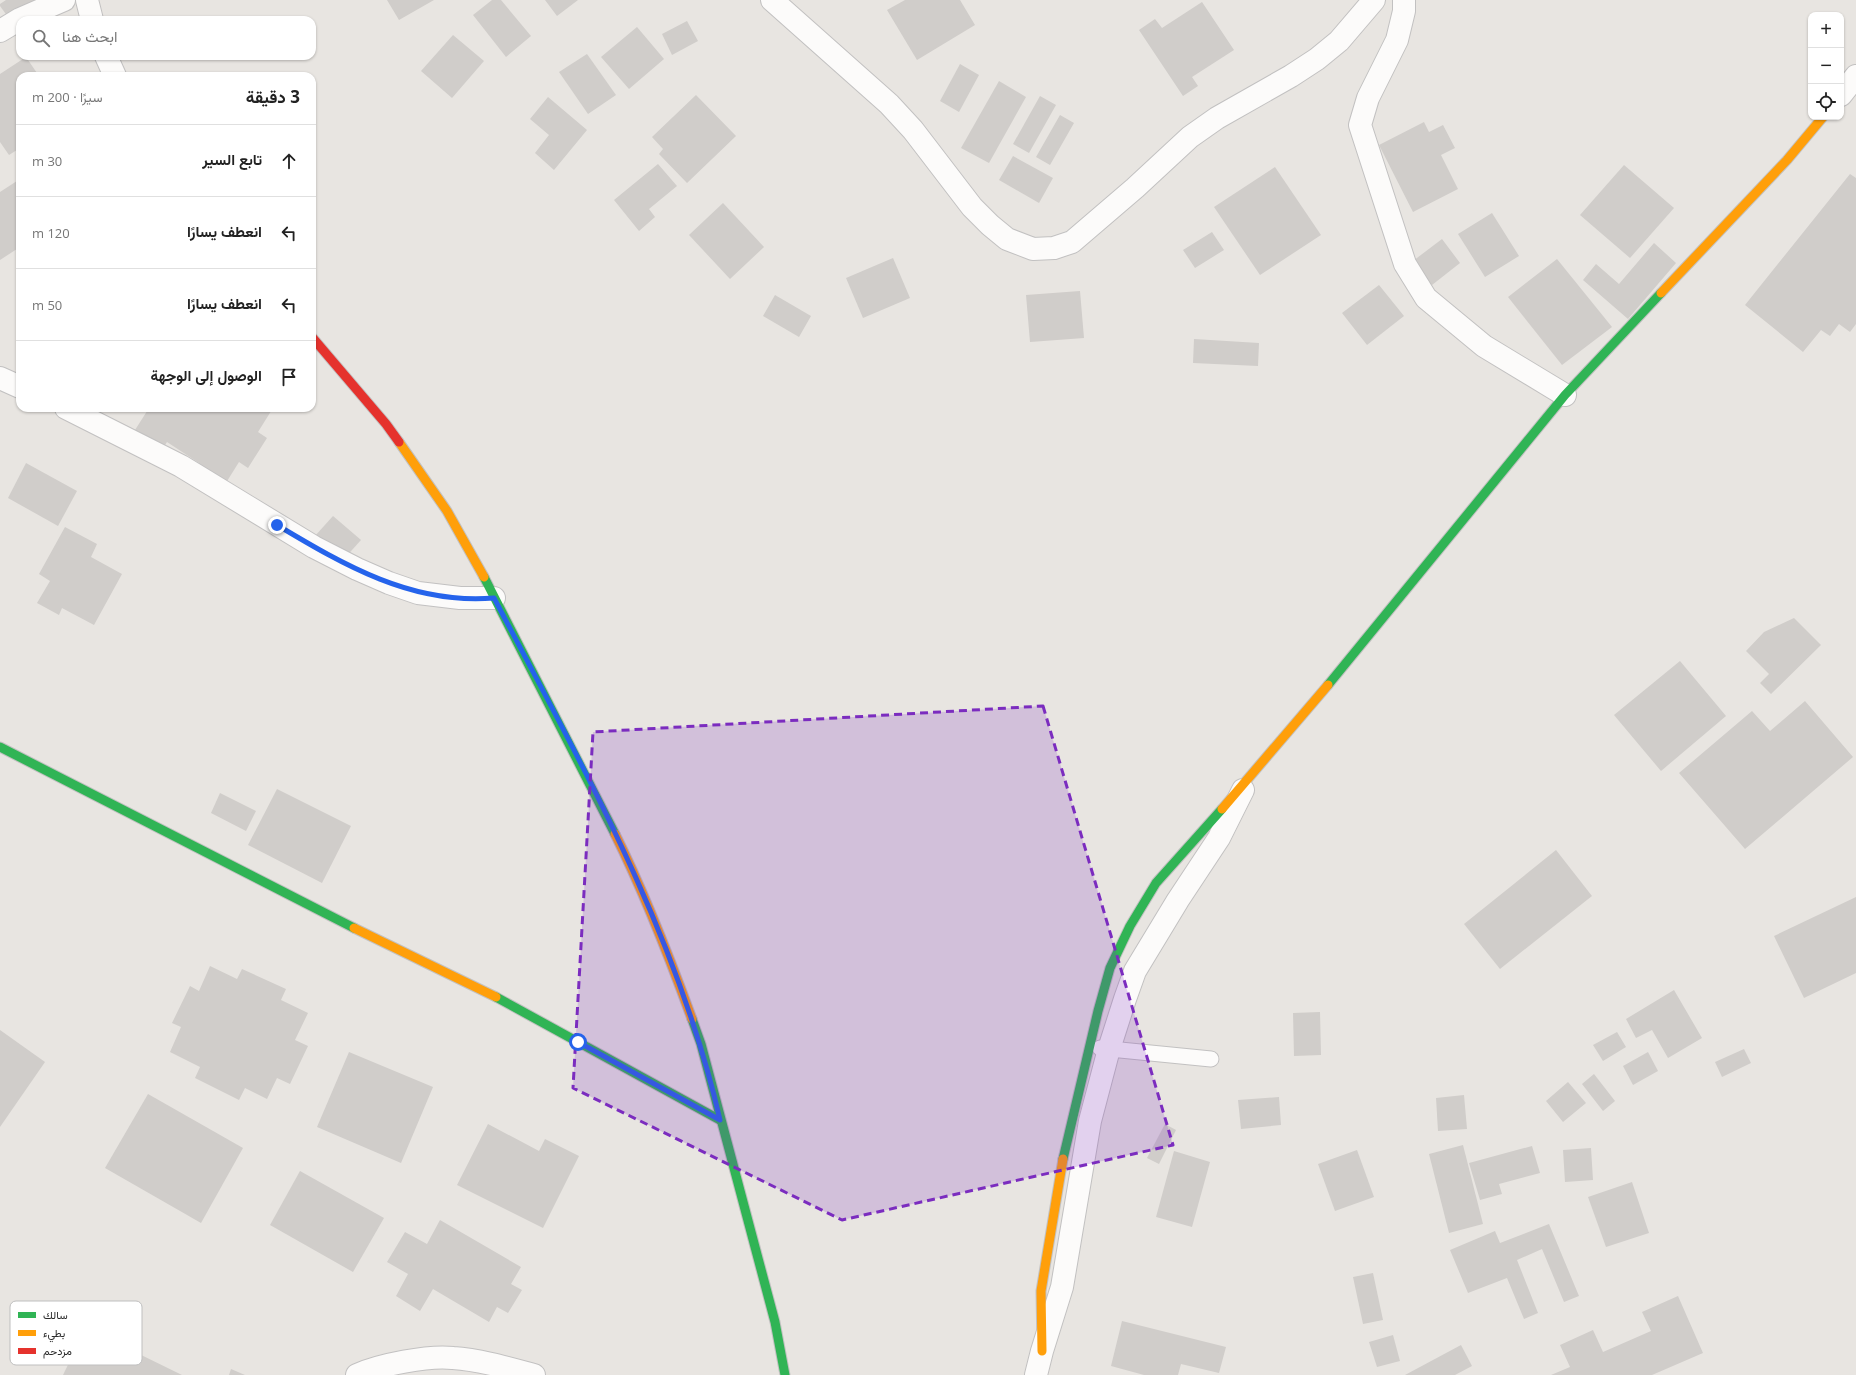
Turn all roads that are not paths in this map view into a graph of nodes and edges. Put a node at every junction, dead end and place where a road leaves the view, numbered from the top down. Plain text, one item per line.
1 (64, 0) edge
2 (87, 0) edge
3 (772, 0) edge
4 (1374, 0) edge
5 (1404, 0) edge
6 (27, 16) edge
7 (91, 16) edge
8 (16, 21) edge
9 (0, 30) edge
10 (108, 60) edge
11 (113, 72) edge
12 (1856, 76) edge
13 (1844, 91) edge
14 (1820, 120) edge
15 (316, 342) edge
16 (0, 378) edge
17 (16, 385) edge
18 (1565, 395) junction
19 (74, 412) edge
20 (494, 598) junction
21 (0, 747) edge
22 (1248, 780) joint
23 (1099, 1047) junction
24 (1211, 1059) dead end
25 (720, 1120) junction
26 (357, 1375) edge
27 (534, 1375) edge
28 (785, 1375) edge
29 (1036, 1375) edge

1 - 6 street
2 - 7 street
3 - 4 street
5 - 18 street
8 - 9 street
10 - 11 street
12 - 13 street
14 - 18 street
15 - 20 street
16 - 17 street
18 - 22 street
19 - 20 street
20 - 25 street
21 - 25 street
22 - 23 street
23 - 24 lane
23 - 29 street
25 - 28 street
26 - 27 street

